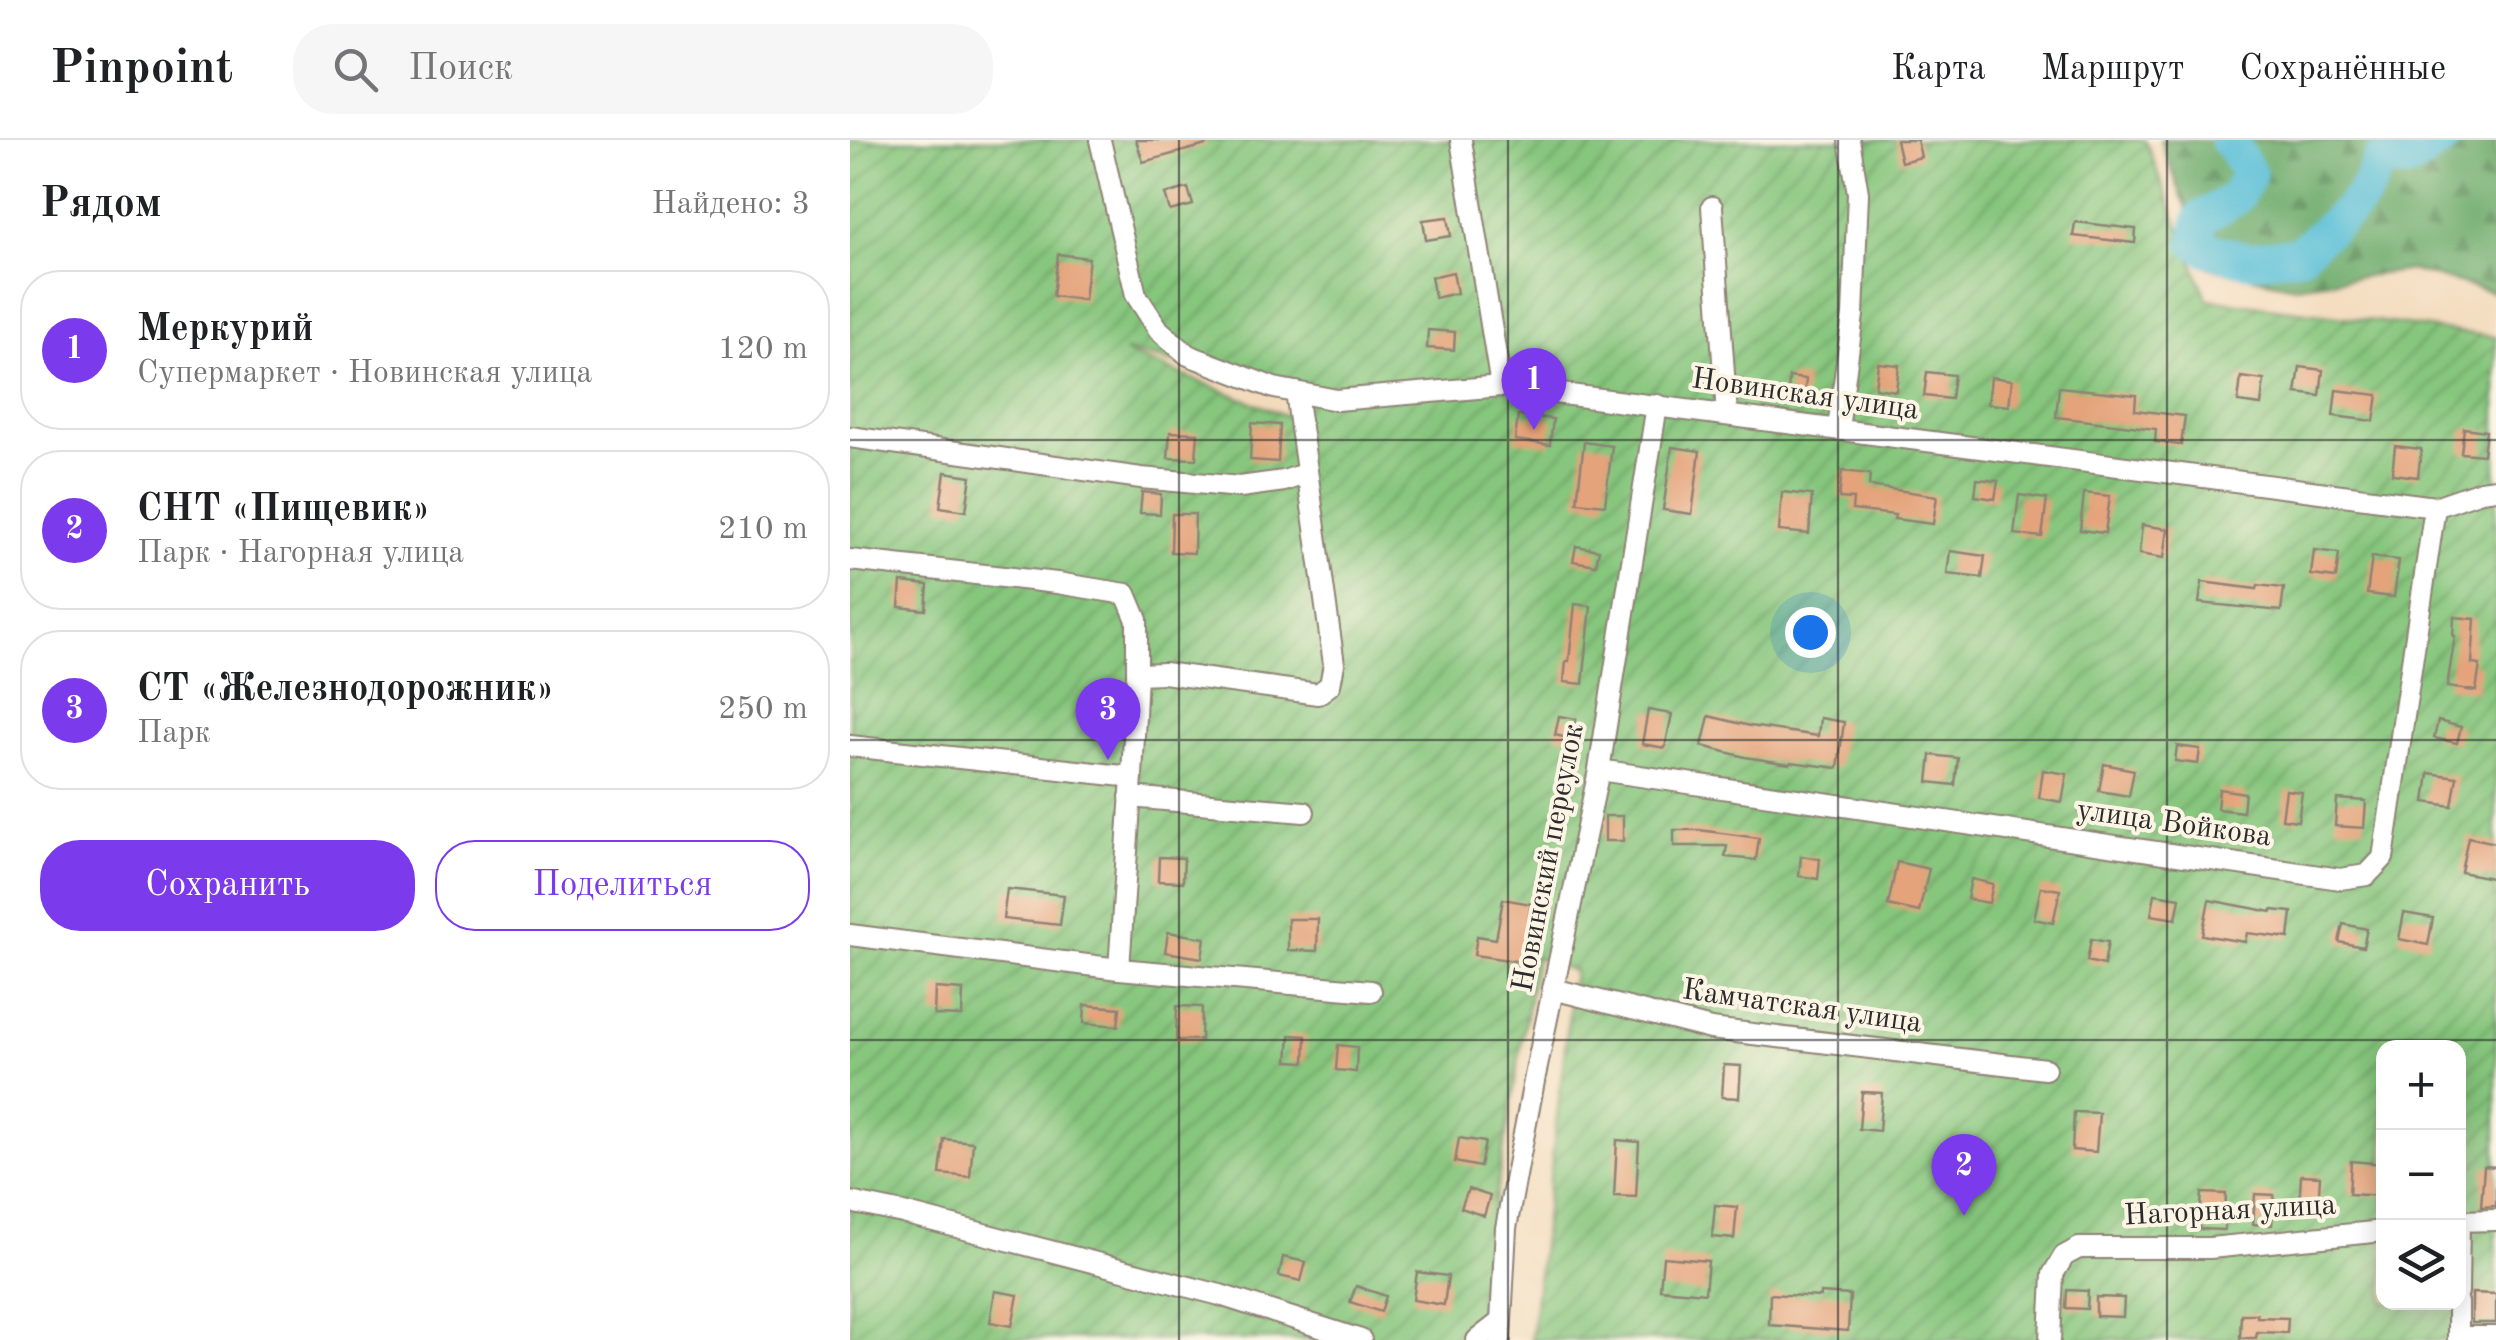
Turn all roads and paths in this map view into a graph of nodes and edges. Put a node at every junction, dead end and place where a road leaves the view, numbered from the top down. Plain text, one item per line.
1 (1100, 140) edge
2 (1461, 140) edge
3 (1850, 140) edge
4 (1712, 208) dead end
5 (1501, 386) junction
6 (1296, 392) junction
7 (1657, 405) junction
8 (1727, 414) junction
9 (1838, 429) junction
10 (850, 437) edge
11 (1307, 473) junction
12 (2496, 489) edge
13 (2435, 507) junction
14 (850, 560) edge
15 (1137, 674) junction
16 (850, 746) edge
17 (1599, 770) junction
18 (1131, 787) junction
19 (1304, 812) dead end
20 (850, 936) edge
21 (1119, 969) junction
22 (1554, 989) junction
23 (1371, 991) dead end
24 (2045, 1069) dead end
25 (850, 1202) edge
26 (2496, 1220) edge
27 (2466, 1221) edge
28 (2376, 1232) edge
29 (2458, 1310) edge
30 (1500, 1331) edge
31 (2496, 1337) edge
32 (2458, 1338) edge
33 (1361, 1340) edge
34 (1477, 1340) edge
35 (2050, 1340) edge

1 - 6 street, Новинская улица
2 - 5 street
3 - 9 street
4 - 8 street
5 - 6 street, Новинская улица
5 - 7 street, Новинская улица
6 - 11 street
7 - 8 street, Новинская улица
7 - 17 street, Новинский переулок
8 - 9 street, Новинская улица
9 - 13 street, Новинская улица
10 - 11 street
11 - 15 street
12 - 13 street, Новинская улица
13 - 17 street, улица Войкова
14 - 15 street
15 - 18 street
16 - 18 street
17 - 22 street, Новинский переулок
18 - 19 street
18 - 21 street
20 - 21 street
21 - 23 street
22 - 24 street, Камчатская улица
22 - 30 street, Новинский переулок
25 - 33 street
26 - 27 street
28 - 35 street, Нагорная улица
29 - 32 street
30 - 34 street
31 - 32 street

